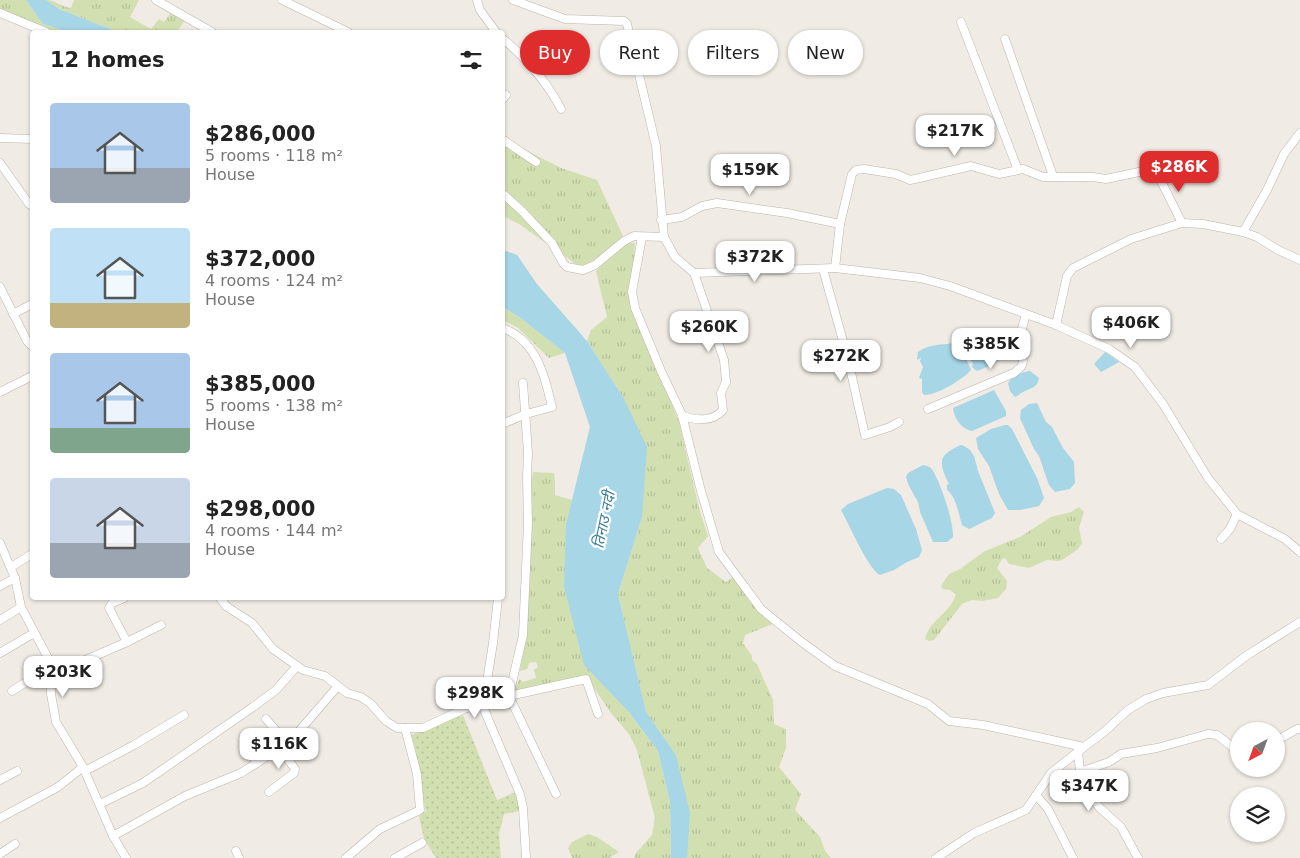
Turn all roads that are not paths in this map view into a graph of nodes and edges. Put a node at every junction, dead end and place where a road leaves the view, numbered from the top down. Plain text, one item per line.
1 (156, 0) edge
2 (282, 0) edge
3 (477, 0) edge
4 (514, 0) edge
5 (0, 13) edge
6 (961, 22) dead end
7 (41, 30) edge
8 (208, 30) edge
9 (344, 30) edge
10 (495, 30) edge
11 (1005, 38) dead end
12 (505, 40) edge
13 (561, 109) dead end
14 (1300, 133) edge
15 (0, 138) edge
16 (30, 139) edge
17 (505, 141) edge
18 (536, 162) dead end
19 (0, 163) edge
20 (1018, 170) junction
21 (1053, 176) junction
22 (505, 196) edge
23 (30, 205) edge
24 (661, 220) junction
25 (1182, 223) junction
26 (840, 224) junction
27 (1243, 232) junction
28 (642, 236) junction
29 (664, 237) junction
30 (1300, 260) edge
31 (835, 268) junction
32 (823, 269) junction
33 (694, 273) junction
34 (0, 287) edge
35 (30, 305) edge
36 (13, 314) junction
37 (1026, 314) junction
38 (1056, 325) junction
39 (505, 329) edge
40 (30, 344) edge
41 (30, 377) edge
42 (523, 382) dead end
43 (0, 392) edge
44 (928, 408) dead end
45 (526, 414) junction
46 (682, 415) junction
47 (899, 422) dead end
48 (505, 423) edge
49 (1237, 514) junction
50 (1222, 539) dead end
51 (0, 545) edge
52 (1300, 552) edge
53 (30, 555) edge
54 (11, 567) junction
55 (15, 578) junction
56 (0, 586) edge
57 (119, 600) edge
58 (222, 600) edge
59 (498, 600) edge
60 (21, 608) junction
61 (0, 620) edge
62 (1300, 622) edge
63 (160, 626) dead end
64 (34, 634) junction
65 (126, 642) junction
66 (0, 653) edge
67 (297, 666) junction
68 (51, 671) junction
69 (338, 686) junction
70 (12, 691) dead end
71 (509, 696) junction
72 (483, 704) junction
73 (598, 714) dead end
74 (184, 715) dead end
75 (266, 719) dead end
76 (405, 728) junction
77 (1300, 729) edge
78 (1285, 736) edge
79 (286, 742) junction
80 (1230, 745) edge
81 (248, 747) dead end
82 (279, 747) junction
83 (1081, 748) junction
84 (257, 763) junction
85 (84, 769) junction
86 (17, 771) dead end
87 (1080, 772) junction
88 (0, 780) edge
89 (269, 792) dead end
90 (556, 794) dead end
91 (1036, 795) junction
92 (100, 804) junction
93 (0, 818) edge
94 (113, 836) junction
95 (422, 843) dead end
96 (15, 844) dead end
97 (0, 854) edge
98 (126, 858) edge
99 (346, 858) edge
100 (395, 858) edge
101 (526, 858) edge
102 (936, 858) edge
103 (1073, 858) edge
104 (1138, 858) edge

1 - 8 street
2 - 9 street
3 - 10 street
4 - 24 street
5 - 7 street
6 - 20 street
11 - 21 street
12 - 13 street
14 - 27 street
15 - 16 street
17 - 18 street
19 - 23 street
20 - 21 street
20 - 26 street
21 - 25 street
22 - 28 street
24 - 26 street
24 - 29 street
25 - 27 street
25 - 38 street
26 - 31 street
27 - 30 street
28 - 29 street
28 - 46 street
29 - 33 street
31 - 32 street
31 - 37 street
32 - 33 street
32 - 47 street
33 - 46 street
34 - 36 street
35 - 36 street
36 - 40 street
37 - 38 street
37 - 44 street
38 - 49 street
39 - 45 street
41 - 43 street
42 - 45 street
45 - 48 street
45 - 71 street
46 - 83 street
49 - 50 street
49 - 52 street
51 - 54 street
53 - 54 street
54 - 55 street
55 - 56 street
55 - 60 street
57 - 65 street
58 - 67 street
59 - 72 street
60 - 61 street
60 - 64 street
62 - 83 street
63 - 65 street
64 - 66 street
64 - 68 street
65 - 68 street
67 - 69 street
67 - 92 street
68 - 70 street
68 - 85 street
69 - 76 street
69 - 79 street
71 - 72 street
71 - 73 street
71 - 90 street
72 - 76 street
72 - 101 street
74 - 85 street
75 - 79 street
76 - 99 street
77 - 78 street
79 - 82 street
80 - 87 street
81 - 84 street
82 - 84 street
82 - 89 street
83 - 87 street
83 - 91 street
84 - 94 street
85 - 92 street
85 - 93 street
86 - 88 street
87 - 104 street
91 - 102 street
91 - 103 street
92 - 94 street
94 - 98 street
95 - 100 street
96 - 97 street

